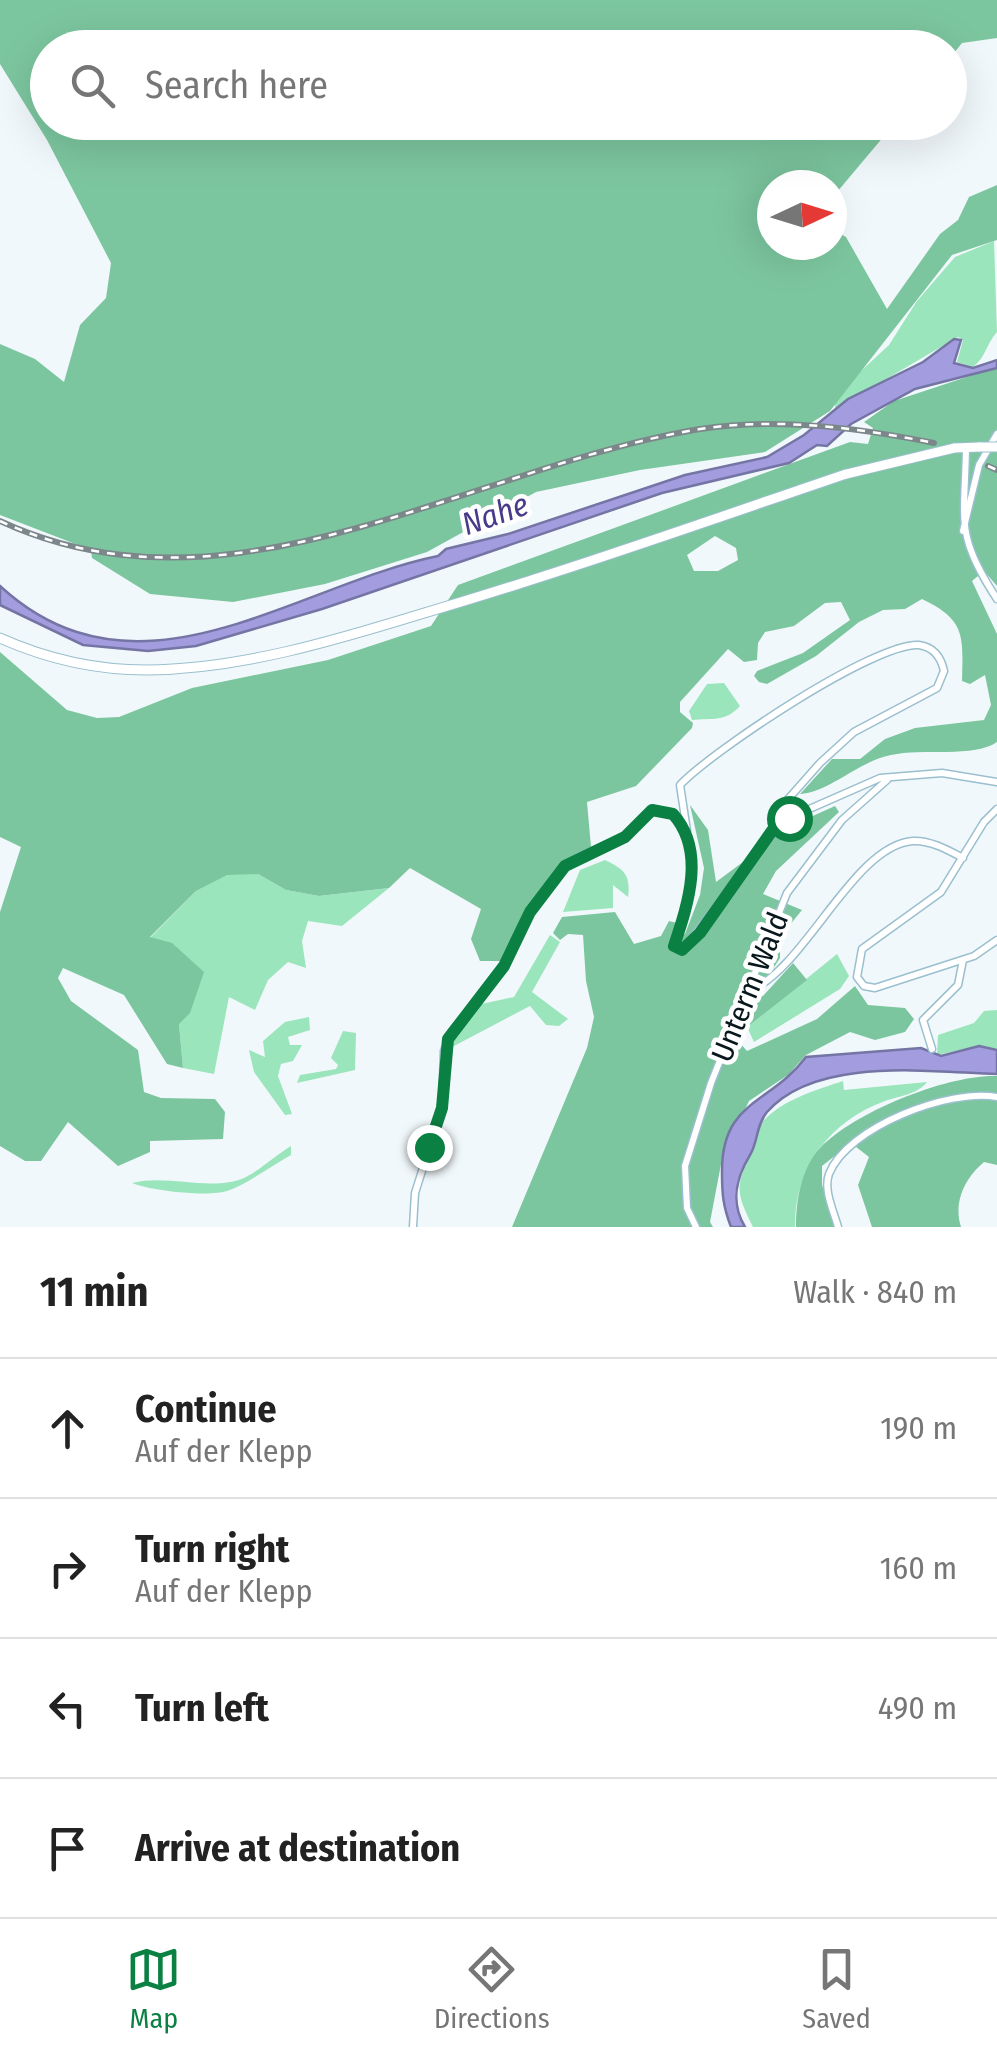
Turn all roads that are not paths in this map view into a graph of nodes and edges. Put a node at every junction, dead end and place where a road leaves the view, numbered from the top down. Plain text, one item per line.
1 (997, 434) edge
2 (966, 447) junction
3 (997, 448) edge
4 (963, 532) junction
5 (997, 599) edge
6 (0, 638) edge
7 (888, 779) junction
8 (997, 782) edge
9 (997, 809) edge
10 (782, 821) junction
11 (687, 833) junction
12 (963, 858) junction
13 (997, 940) edge
14 (963, 960) junction
15 (750, 990) junction
16 (932, 1049) dead end
17 (997, 1097) edge
18 (413, 1227) edge
19 (696, 1227) edge
20 (838, 1227) edge

1 - 4 street
2 - 3 main road, bridge
2 - 4 street
2 - 6 main road, bridge
4 - 5 street
7 - 8 street
7 - 10 street
7 - 15 street, Unterm Wald
9 - 12 street
10 - 11 street
10 - 11 street
11 - 18 street
12 - 14 street
12 - 15 street
13 - 14 street
14 - 16 street
15 - 19 street, Unterm Wald
17 - 20 street

